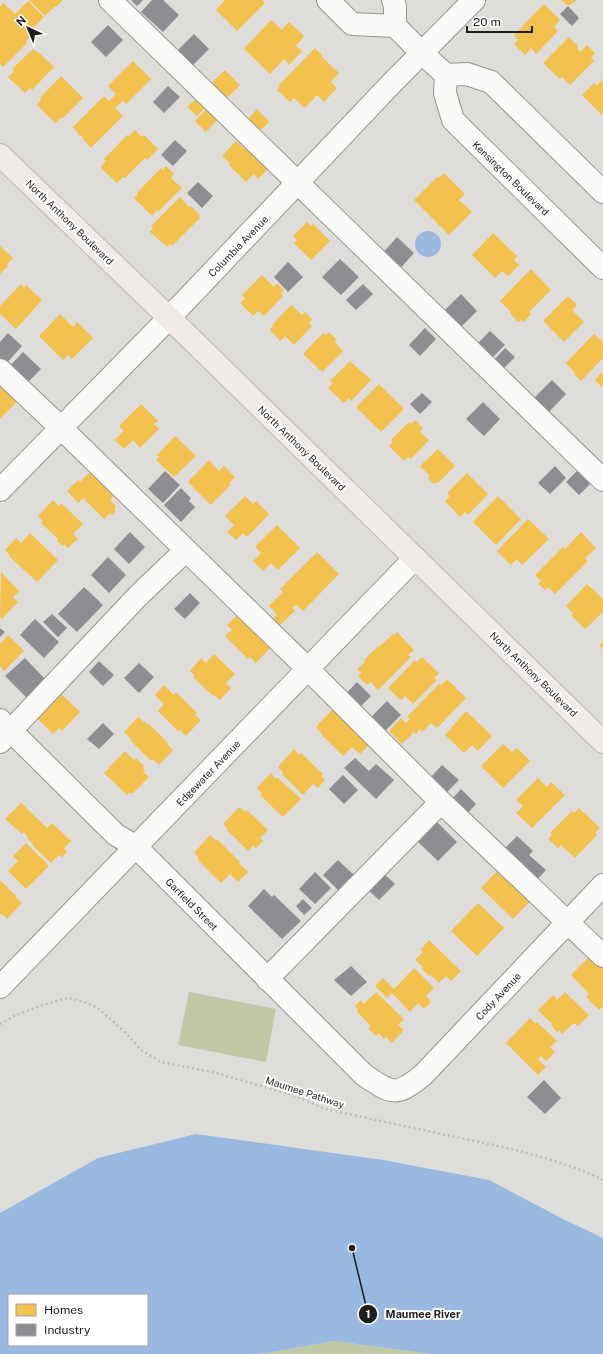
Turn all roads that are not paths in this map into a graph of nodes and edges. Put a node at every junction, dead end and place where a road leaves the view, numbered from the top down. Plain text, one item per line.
1 (110, 0) edge
2 (328, 0) edge
3 (393, 0) edge
4 (474, 0) edge
5 (395, 26) junction
6 (422, 54) junction
7 (446, 75) junction
8 (0, 155) edge
9 (298, 182) junction
10 (603, 192) edge
11 (603, 268) edge
12 (169, 318) junction
13 (0, 370) edge
14 (61, 428) junction
15 (603, 480) edge
16 (0, 490) edge
17 (186, 550) junction
18 (415, 558) junction
19 (308, 669) junction
20 (4, 731) edge
21 (603, 742) edge
22 (441, 802) junction
23 (136, 848) junction
24 (603, 885) edge
25 (567, 922) junction
26 (603, 956) edge
27 (266, 979) junction
28 (0, 987) edge
29 (384, 1088) joint

1 - 9 street
2 - 5 street
3 - 5 street
4 - 6 street, Columbia Avenue
5 - 6 street
6 - 7 street
6 - 9 street, Columbia Avenue
7 - 10 street
7 - 11 street, Kensington Boulevard
8 - 12 main road, North Anthony Boulevard
9 - 12 street, Columbia Avenue
9 - 15 street
12 - 14 street, Columbia Avenue
12 - 18 main road, North Anthony Boulevard
13 - 14 street
14 - 16 street, Columbia Avenue
14 - 17 street
17 - 19 street
17 - 20 street
18 - 19 street, Edgewater Avenue
18 - 21 main road, North Anthony Boulevard
19 - 22 street
19 - 23 street, Edgewater Avenue
20 - 23 street, Garfield Street
22 - 25 street
22 - 27 street
23 - 27 street, Garfield Street
23 - 28 street, Edgewater Avenue
24 - 25 street, Cody Avenue
25 - 26 street
25 - 29 street, Cody Avenue
27 - 29 street, Garfield Street

